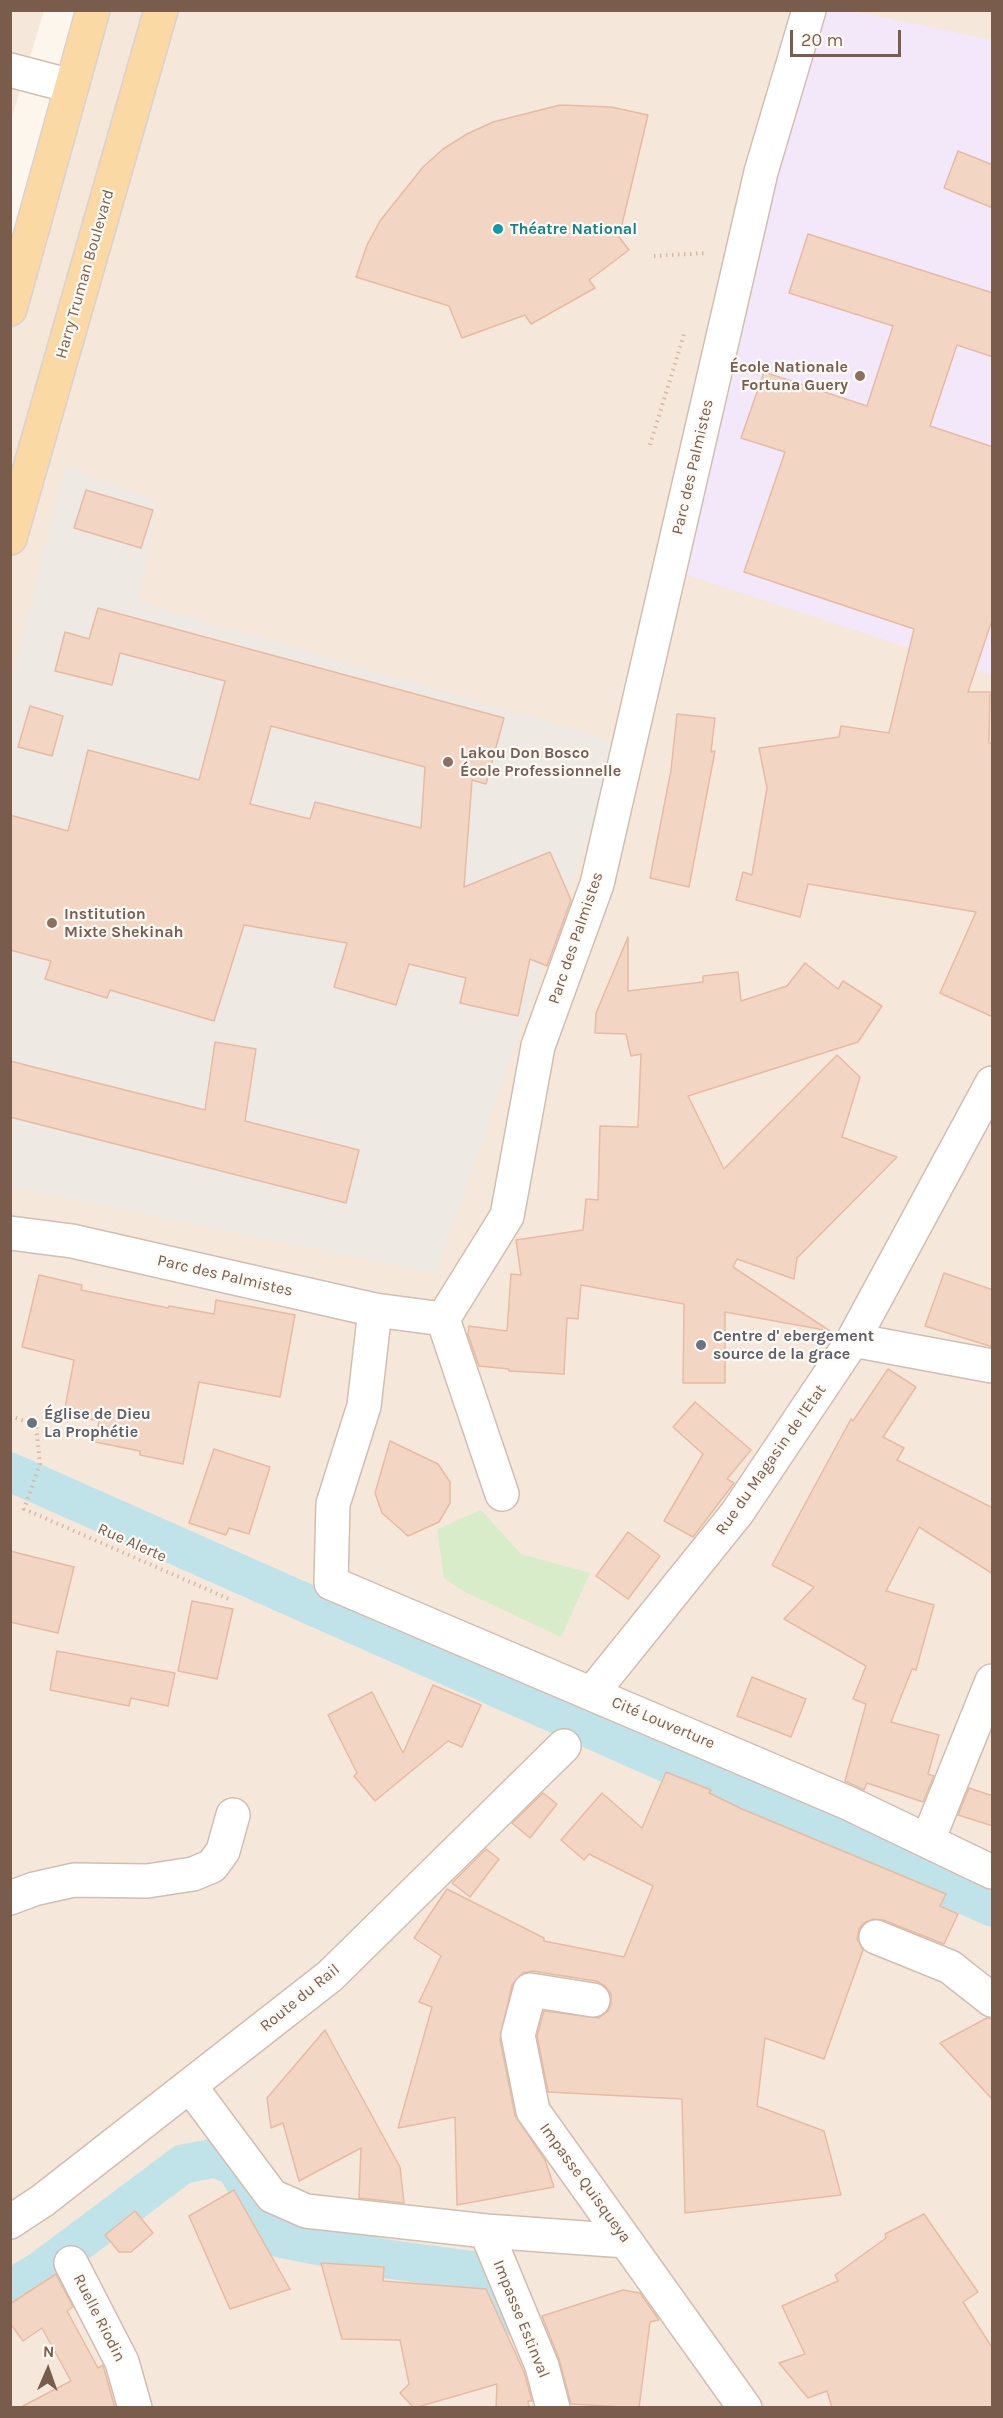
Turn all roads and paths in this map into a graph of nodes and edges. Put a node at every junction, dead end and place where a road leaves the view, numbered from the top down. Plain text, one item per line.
1 (93, 10) edge
2 (161, 10) edge
3 (808, 10) edge
4 (10, 70) edge
5 (71, 86) junction
6 (709, 252) dead end
7 (654, 256) dead end
8 (10, 309) edge
9 (10, 538) edge
10 (993, 1083) edge
11 (985, 1114) edge
12 (10, 1233) edge
13 (375, 1310) junction
14 (443, 1319) junction
15 (853, 1340) junction
16 (993, 1366) edge
17 (10, 1416) edge
18 (502, 1494) dead end
19 (229, 1599) dead end
20 (993, 1681) edge
21 (592, 1692) junction
22 (564, 1746) dead end
23 (233, 1815) dead end
24 (928, 1840) junction
25 (993, 1872) edge
26 (10, 1898) edge
27 (876, 1937) dead end
28 (593, 2000) dead end
29 (993, 2000) edge
30 (190, 2086) junction
31 (10, 2222) edge
32 (486, 2231) junction
33 (626, 2241) junction
34 (71, 2263) dead end
35 (135, 2408) edge
36 (553, 2408) edge
37 (745, 2408) edge

1 - 5 main road
2 - 9 main road, Harry Truman Boulevard
3 - 14 street, Parc des Palmistes
4 - 5 street
5 - 8 main road
6 - 7 path
10 - 11 street, Rue du Magasin de l'Etat
11 - 15 street, Rue du Magasin de l'Etat
12 - 13 street, Parc des Palmistes
13 - 14 street, Parc des Palmistes
13 - 21 street, Cité Louverture
14 - 18 street
15 - 16 street
15 - 21 street, Rue du Magasin de l'Etat
17 - 19 path, Rue Alerte
20 - 24 street
21 - 24 street, Cité Louverture
22 - 30 street, Route du Rail
23 - 26 street
24 - 25 street, Cité Louverture
27 - 29 street
28 - 33 street, Impasse Quisqueya
30 - 31 street, Route du Rail
30 - 32 street
32 - 33 street
32 - 36 street, Impasse Estinval
33 - 37 street, Impasse Quisqueya
34 - 35 street, Ruelle Riodin

